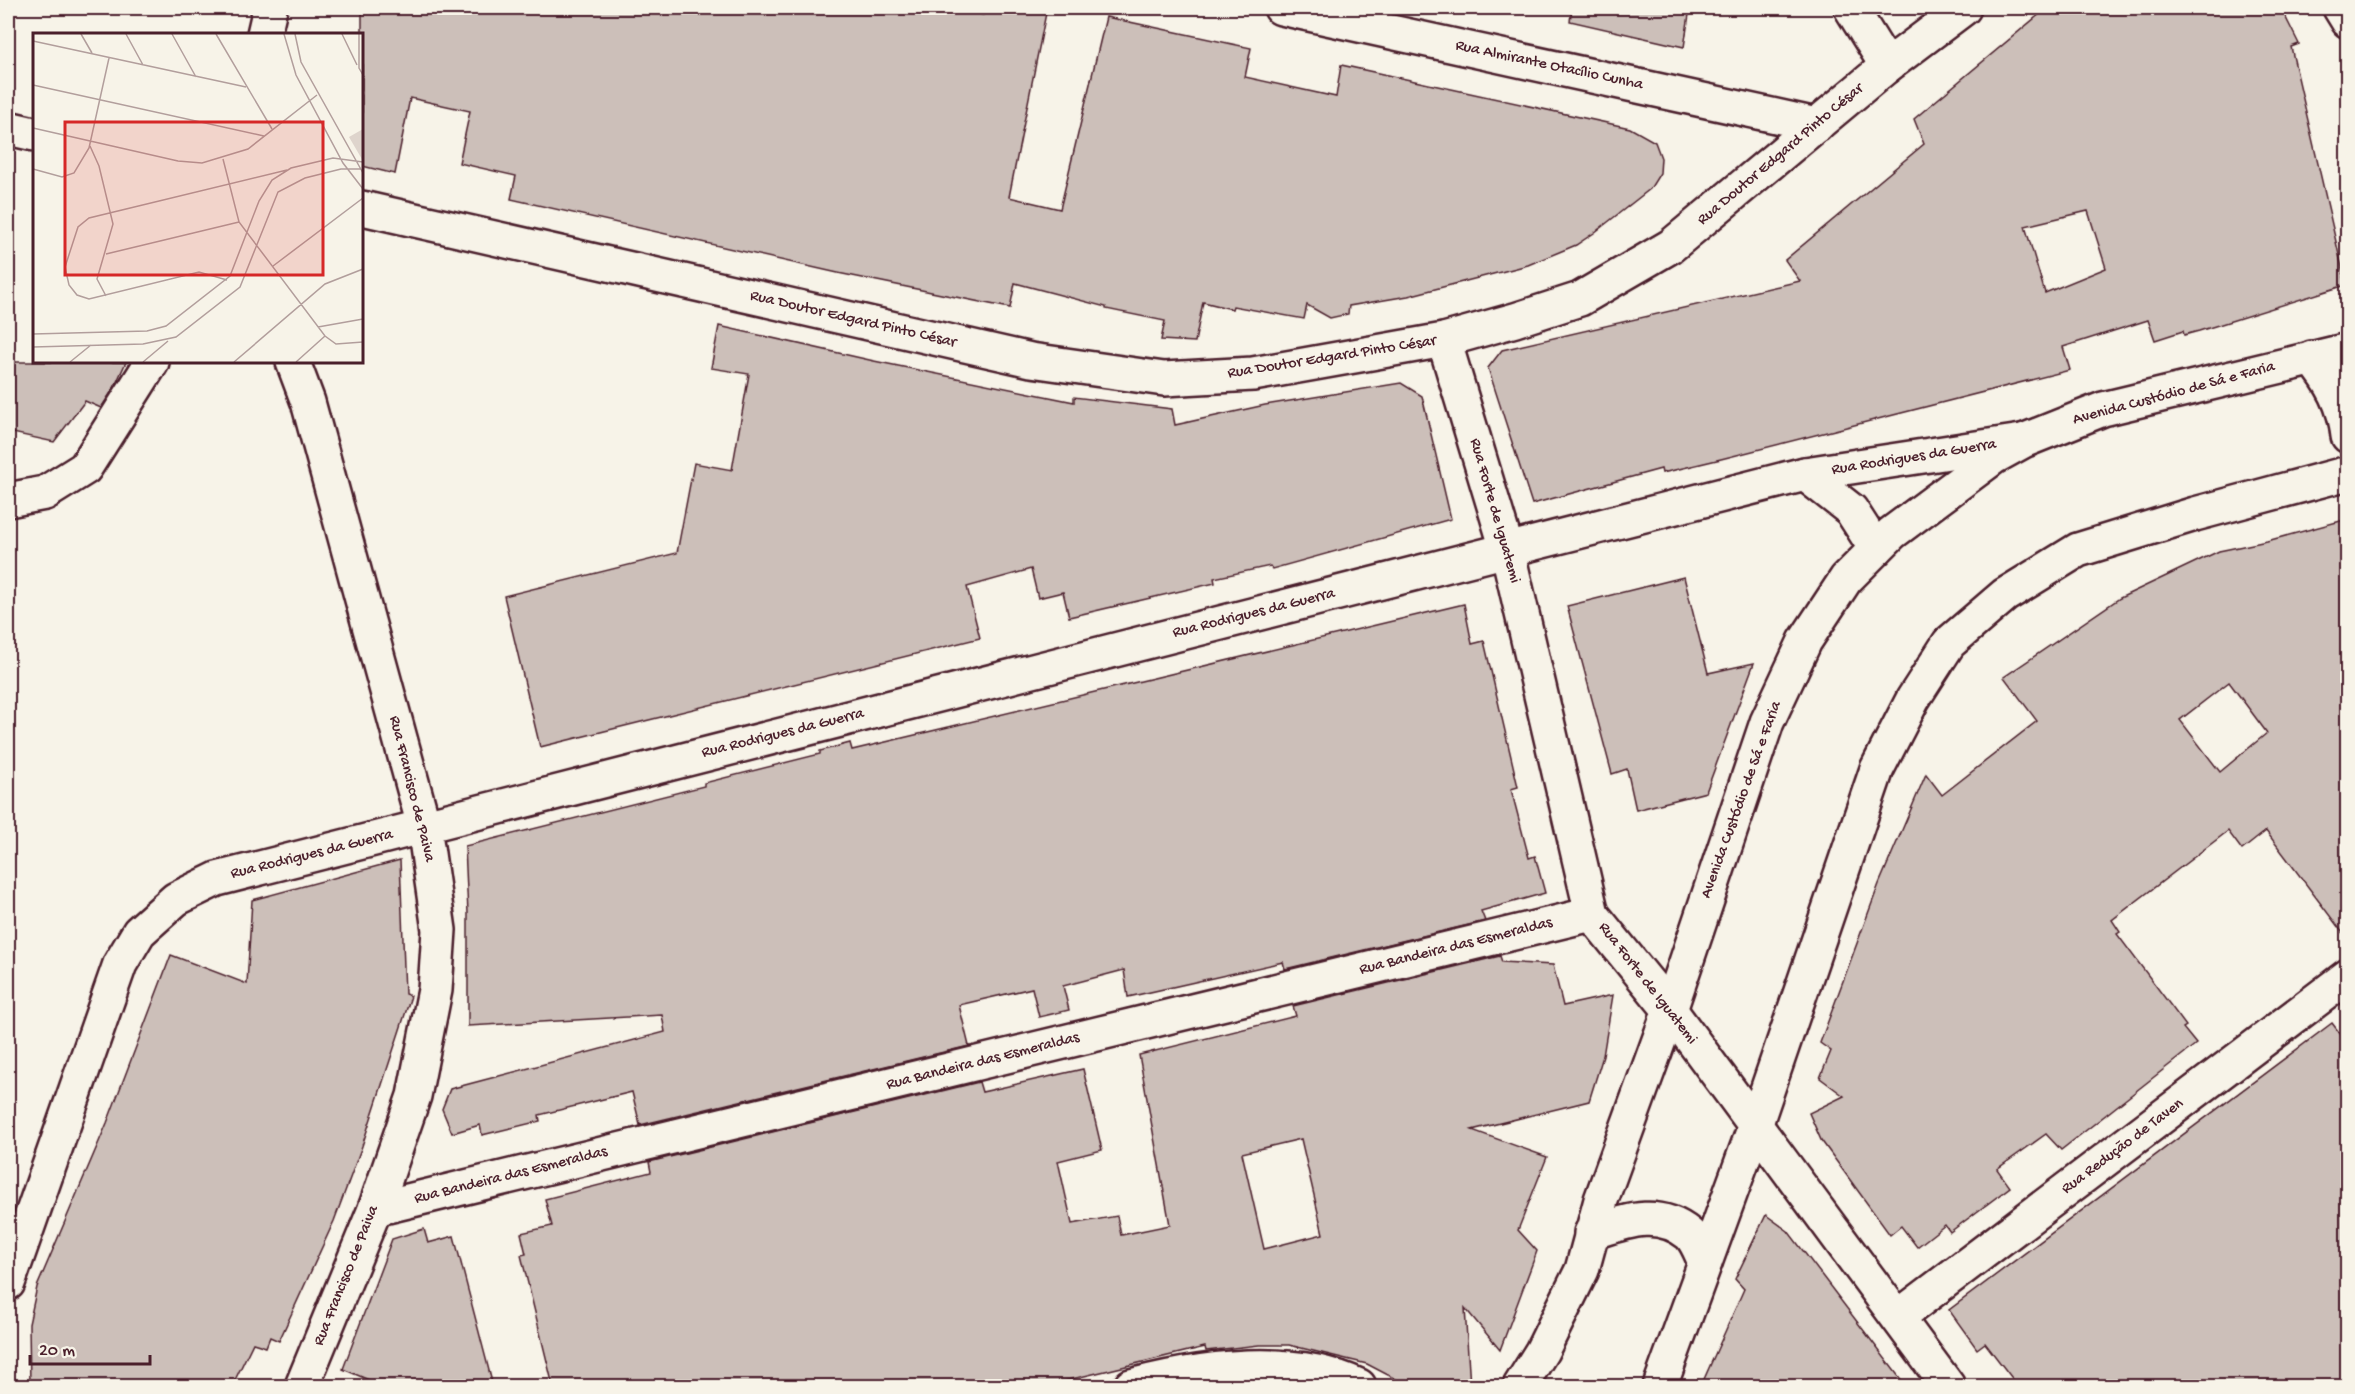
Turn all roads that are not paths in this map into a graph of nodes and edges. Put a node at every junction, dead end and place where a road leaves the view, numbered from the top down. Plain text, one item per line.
1 (270, 8) edge
2 (1281, 8) edge
3 (1851, 8) edge
4 (1964, 8) edge
5 (2340, 8) edge
6 (2348, 21) edge
7 (264, 33) edge
8 (1887, 66) junction
9 (1817, 125) junction
10 (8, 128) edge
11 (33, 134) edge
12 (363, 208) edge
13 (1444, 340) junction
14 (2348, 350) edge
15 (2312, 358) junction
16 (151, 363) edge
17 (293, 363) edge
18 (2348, 436) edge
19 (2023, 441) junction
20 (2348, 453) edge
21 (2348, 462) edge
22 (2348, 473) edge
23 (1805, 474) junction
24 (8, 500) edge
25 (1507, 549) junction
26 (1876, 549) junction
27 (424, 826) junction
28 (1592, 914) junction
29 (2348, 976) edge
30 (1670, 1010) junction
31 (1755, 1126) junction
32 (375, 1209) junction
33 (1592, 1233) junction
34 (1705, 1262) junction
35 (8, 1282) edge
36 (1898, 1317) junction
37 (302, 1386) edge
38 (1131, 1386) edge
39 (1359, 1386) edge
40 (1520, 1386) edge
41 (1660, 1386) edge
42 (1948, 1386) edge

1 - 7 street
2 - 9 street, Rua Almirante Otacílio Cunha
3 - 8 street
4 - 8 street, Rua Doutor Edgard Pinto César
5 - 6 street
8 - 9 street, Rua Doutor Edgard Pinto César
9 - 13 street, Rua Doutor Edgard Pinto César
10 - 11 street
12 - 13 street, Rua Doutor Edgard Pinto César
13 - 25 street, Rua Forte de Iguatemi
14 - 15 street, Avenida Custódio de Sá e Faria
15 - 18 street
15 - 19 street, Avenida Custódio de Sá e Faria
16 - 24 street
17 - 27 street, Rua Francisco de Paiva
19 - 23 street, Rua Rodrigues da Guerra
19 - 26 street, Avenida Custódio de Sá e Faria
20 - 21 street
22 - 31 street
23 - 25 street, Rua Rodrigues da Guerra
23 - 26 street, Rua Rodrigues da Guerra
25 - 27 street, Rua Rodrigues da Guerra
25 - 28 street, Rua Forte de Iguatemi
26 - 30 street, Avenida Custódio de Sá e Faria
27 - 32 street, Rua Francisco de Paiva
27 - 35 street, Rua Rodrigues da Guerra
28 - 30 street, Rua Forte de Iguatemi
28 - 32 street, Rua Bandeira das Esmeraldas
29 - 36 street, Rua Redução de Taven
30 - 31 street, Rua Forte de Iguatemi
30 - 33 street, Avenida Custódio de Sá e Faria
31 - 34 street
31 - 36 street, Rua Forte de Iguatemi
32 - 37 street, Rua Francisco de Paiva
33 - 34 street
33 - 40 street, Avenida Custódio de Sá e Faria
34 - 41 street
36 - 42 street, Rua Forte de Iguatemi
38 - 39 street

